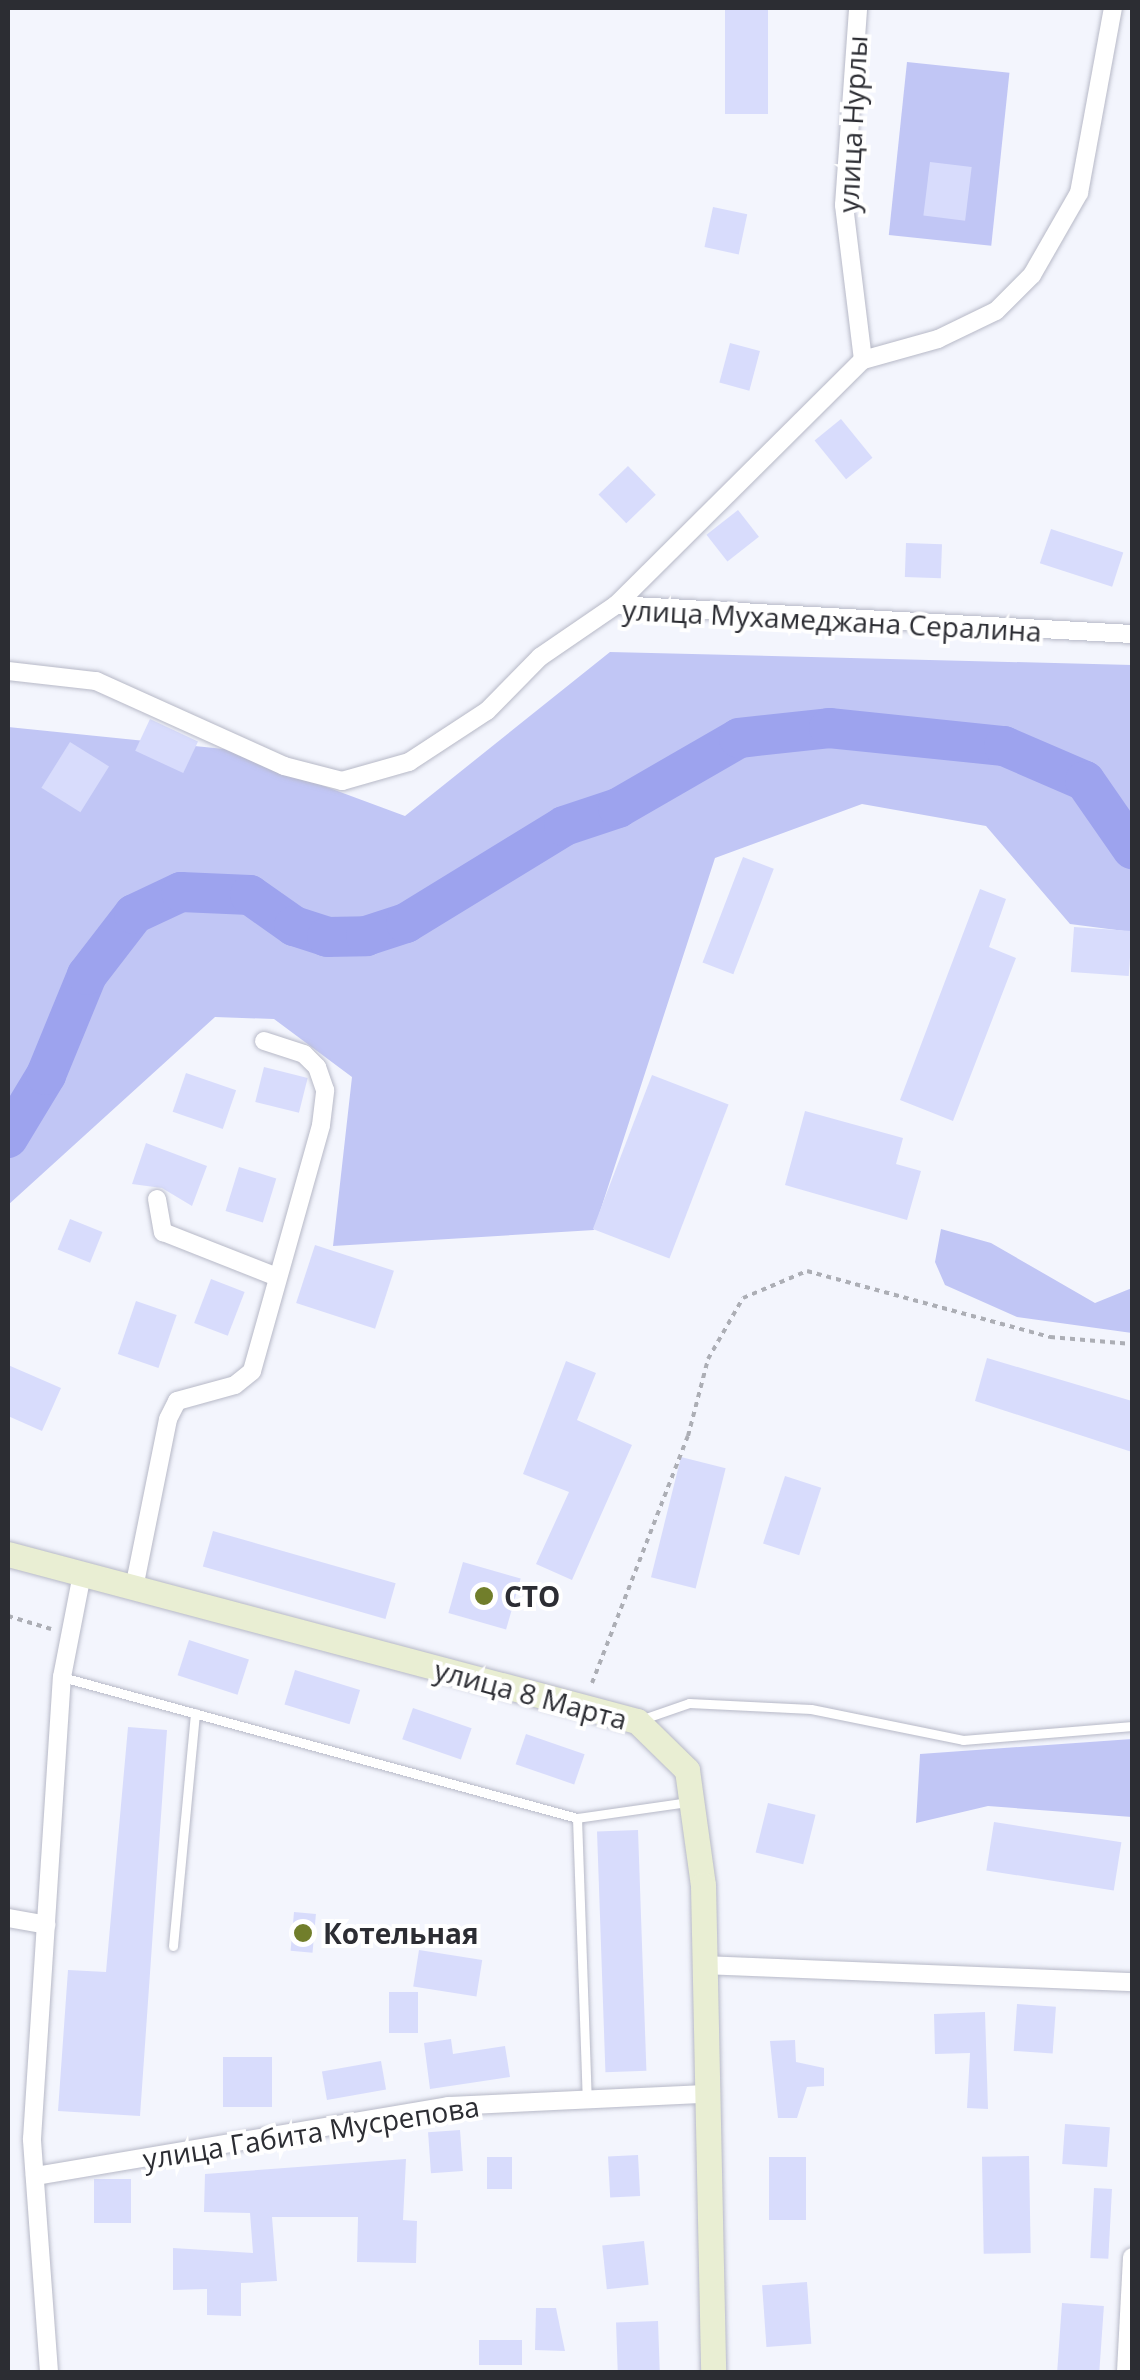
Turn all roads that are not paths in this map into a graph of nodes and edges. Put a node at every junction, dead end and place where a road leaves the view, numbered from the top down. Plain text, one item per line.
1 (858, 8) edge
2 (1113, 8) edge
3 (863, 360) junction
4 (616, 605) junction
5 (1132, 634) edge
6 (8, 671) edge
7 (264, 1041) dead end
8 (157, 1199) dead end
9 (277, 1277) junction
10 (8, 1554) edge
11 (82, 1574) junction
12 (134, 1588) junction
13 (62, 1676) junction
14 (195, 1713) junction
15 (638, 1721) junction
16 (1132, 1726) edge
17 (691, 1802) junction
18 (578, 1818) junction
19 (8, 1918) edge
20 (46, 1924) junction
21 (173, 1946) dead end
22 (704, 1966) junction
23 (1132, 1982) edge
24 (707, 2094) junction
25 (587, 2100) junction
26 (35, 2176) junction
27 (1132, 2258) edge
28 (48, 2372) edge
29 (713, 2372) edge
30 (1126, 2372) edge

1 - 3 street, улица Нурлы
2 - 3 street
3 - 4 street
4 - 5 street, улица Мухамеджана Сералина
4 - 6 street, улица Мухамеджана Сералина
7 - 9 street
8 - 9 street
9 - 12 street
10 - 11 street, улица 8 Марта
11 - 12 street, улица 8 Марта
11 - 13 street
12 - 15 street, улица 8 Марта
13 - 14 lane
13 - 20 street
14 - 18 lane
14 - 21 lane
15 - 16 lane
15 - 17 street, улица 8 Марта
17 - 18 lane
17 - 22 street, улица 8 Марта
18 - 25 lane
19 - 20 street
20 - 26 street
22 - 23 street
22 - 24 street, улица 8 Марта
24 - 25 street, улица Габита Мусрепова
24 - 29 street, улица 8 Марта
25 - 26 street, улица Габита Мусрепова
26 - 28 street
27 - 30 street

